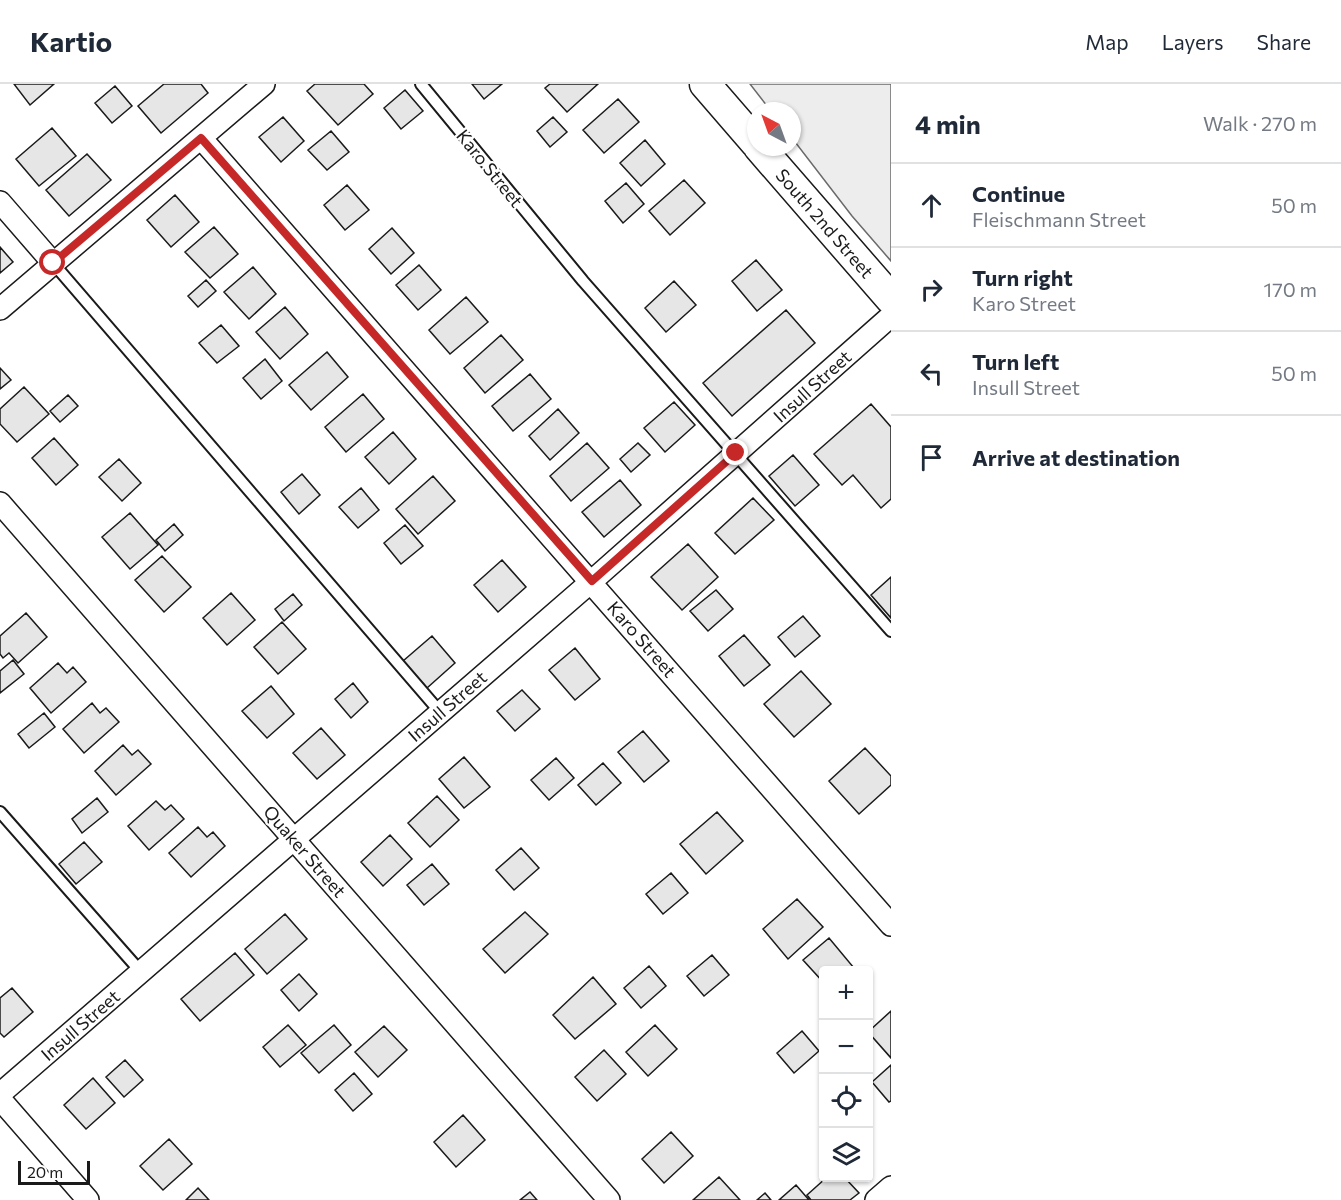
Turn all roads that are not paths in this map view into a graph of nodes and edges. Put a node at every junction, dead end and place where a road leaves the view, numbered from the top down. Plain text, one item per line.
1 (421, 84) edge
2 (705, 84) edge
3 (262, 85) edge
4 (747, 133) edge
5 (201, 138) junction
6 (767, 156) edge
7 (0, 202) edge
8 (53, 263) junction
9 (891, 299) edge
10 (0, 309) edge
11 (891, 316) edge
12 (736, 453) junction
13 (0, 503) edge
14 (592, 581) junction
15 (891, 631) edge
16 (440, 712) junction
17 (0, 812) edge
18 (294, 838) junction
19 (891, 925) edge
20 (141, 972) junction
21 (0, 1096) edge
22 (891, 1187) edge
23 (88, 1200) edge
24 (609, 1200) edge
25 (876, 1200) edge

1 - 12 lane, Karo Street
2 - 4 main road
3 - 5 street
5 - 8 street
5 - 14 street, Karo Street
6 - 9 main road, South 2nd Street
7 - 8 street
8 - 10 street
8 - 16 lane
11 - 12 street, Insull Street
12 - 14 street, Insull Street
12 - 15 lane, Karo Street
13 - 18 street, Quaker Street
14 - 16 street, Insull Street
14 - 19 street, Karo Street
16 - 18 street, Insull Street
17 - 20 lane
18 - 20 street, Insull Street
18 - 24 street, Quaker Street
20 - 21 street, Insull Street
21 - 23 street
22 - 25 street

